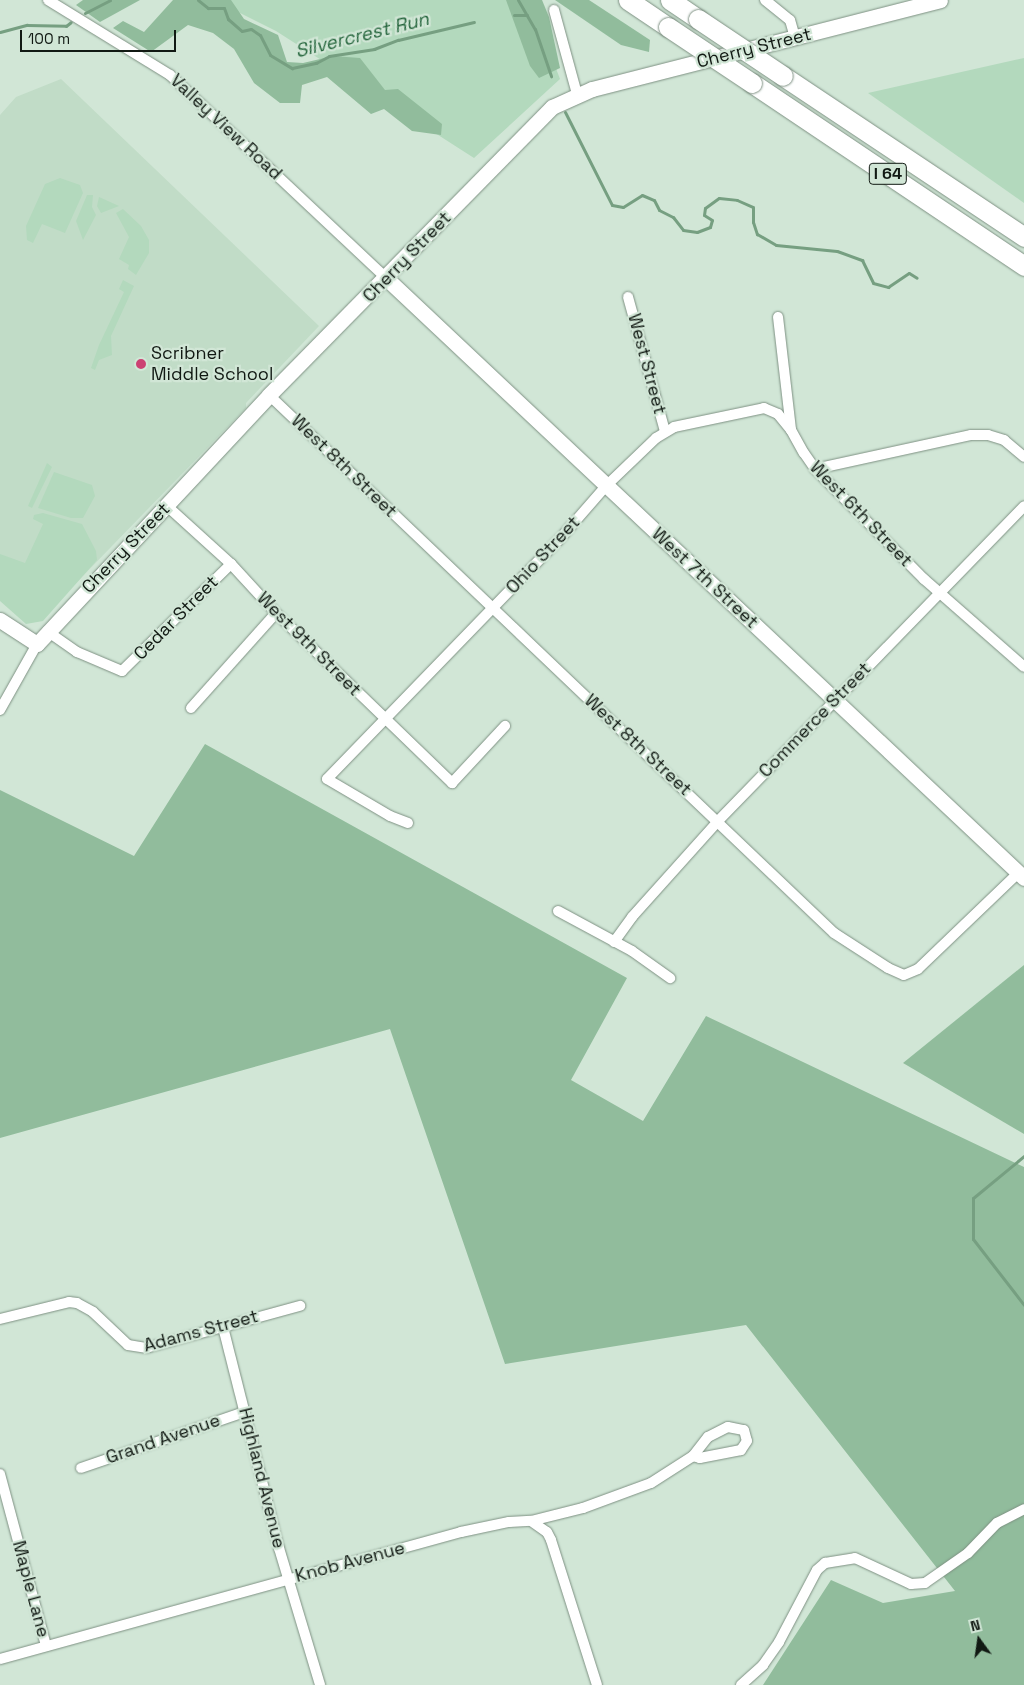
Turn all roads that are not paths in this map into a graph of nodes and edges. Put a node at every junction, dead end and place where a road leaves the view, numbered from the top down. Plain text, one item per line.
1 (48, 0) edge
2 (628, 0) edge
3 (670, 0) edge
4 (765, 0) edge
5 (940, 0) edge
6 (554, 10) dead end
7 (794, 37) junction
8 (577, 94) junction
9 (1024, 237) edge
10 (1024, 266) edge
11 (386, 278) junction
12 (628, 297) dead end
13 (778, 317) dead end
14 (269, 395) junction
15 (791, 430) junction
16 (665, 431) junction
17 (1024, 457) edge
18 (815, 469) junction
19 (606, 486) junction
20 (167, 506) junction
21 (1024, 506) edge
22 (231, 564) junction
23 (938, 591) junction
24 (493, 608) junction
25 (276, 613) junction
26 (0, 620) edge
27 (47, 631) junction
28 (36, 644) junction
29 (1024, 668) edge
30 (836, 701) junction
31 (191, 708) dead end
32 (0, 710) edge
33 (385, 719) junction
34 (505, 726) dead end
35 (718, 821) junction
36 (408, 823) dead end
37 (1021, 876) edge
38 (558, 911) dead end
39 (614, 942) junction
40 (670, 978) dead end
41 (300, 1306) dead end
42 (0, 1319) edge
43 (223, 1327) junction
44 (245, 1412) junction
45 (693, 1456) junction
46 (81, 1468) dead end
47 (0, 1474) edge
48 (1024, 1509) edge
49 (532, 1521) junction
50 (289, 1579) junction
51 (46, 1646) junction
52 (0, 1659) edge
53 (320, 1685) edge
54 (597, 1685) edge
55 (741, 1685) edge

1 - 11 street, Valley View Road
2 - 10 highway, I 64, bridge
3 - 9 highway, I 64, bridge
4 - 7 street
5 - 7 street, Cherry Street
6 - 8 street
7 - 8 street, Cherry Street
8 - 11 street, Cherry Street
11 - 14 street, Cherry Street
11 - 19 street, West 7th Street
12 - 16 street, West Street
13 - 15 street, West 6th Street
14 - 20 street, Cherry Street
14 - 24 street, West 8th Street
15 - 16 street, Ohio Street
15 - 18 street, West 6th Street
16 - 19 street, Ohio Street
17 - 18 street
18 - 23 street, West 6th Street
19 - 24 street, Ohio Street
19 - 30 street, West 7th Street
20 - 22 street, West 9th Street
20 - 27 street, Cherry Street
21 - 23 street, Commerce Street
22 - 25 street, West 9th Street
22 - 27 street, Cedar Street
23 - 29 street, West 6th Street
23 - 30 street, Commerce Street
24 - 33 street, Ohio Street
24 - 35 street, West 8th Street
25 - 31 street
25 - 33 street, West 9th Street
26 - 28 street
27 - 28 street, Cherry Street
28 - 32 street, Cherry Street
30 - 35 street, Commerce Street
30 - 37 street, West 7th Street
33 - 34 street, West 9th Street
33 - 36 street, Ohio Street
35 - 37 street, West 8th Street
35 - 39 street, Commerce Street
38 - 39 street
39 - 40 street
41 - 43 street, Adams Street
42 - 43 street, Adams Street
43 - 44 street, Highland Avenue
44 - 46 street, Grand Avenue
44 - 50 street, Highland Avenue
45 - 45 street, Knob Avenue
45 - 49 street, Knob Avenue
47 - 51 street, Maple Lane
48 - 55 street
49 - 50 street, Knob Avenue
49 - 54 street
50 - 51 street, Knob Avenue
50 - 53 street, Highland Avenue
51 - 52 street, Knob Avenue

